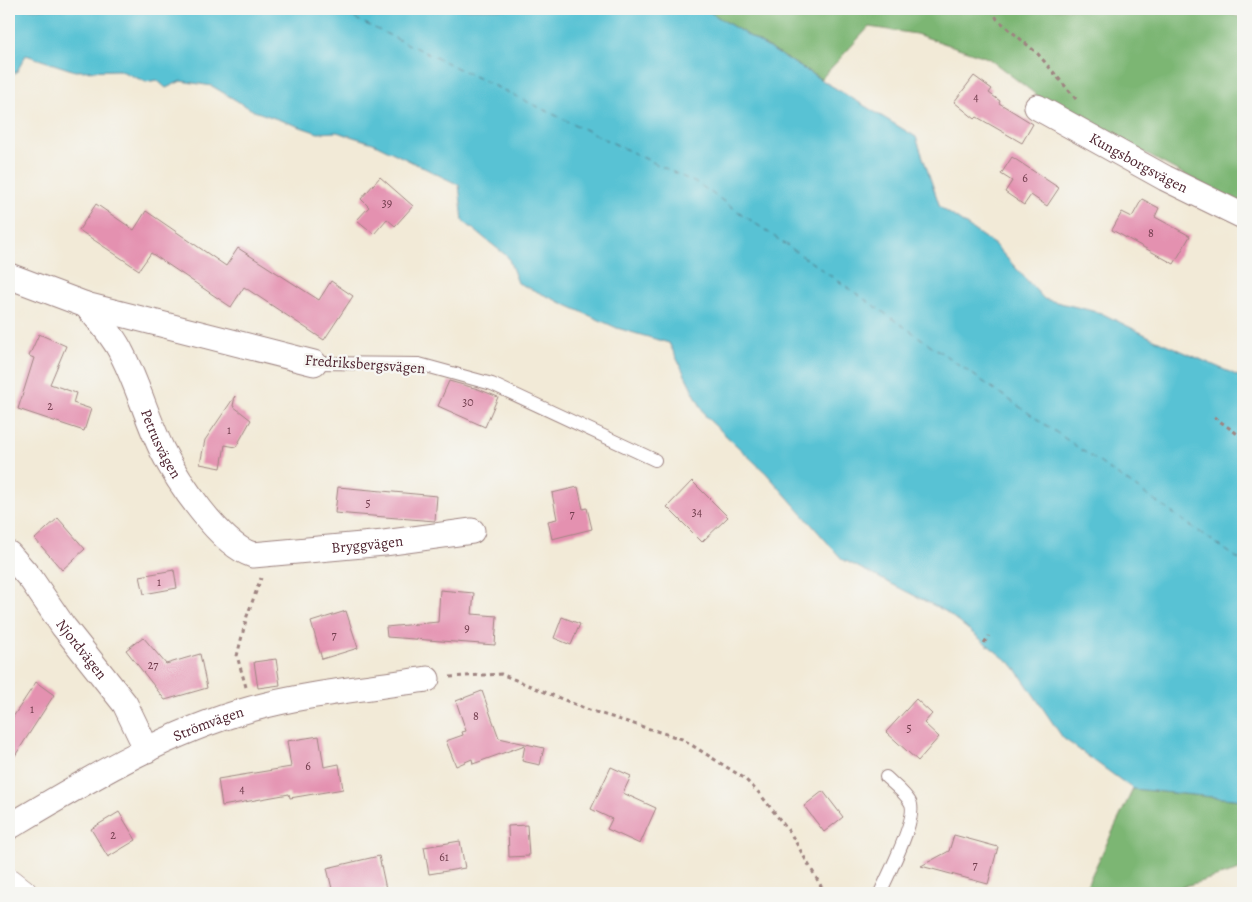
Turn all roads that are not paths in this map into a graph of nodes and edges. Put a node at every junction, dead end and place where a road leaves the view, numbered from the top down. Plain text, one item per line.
1 (1037, 107) dead end
2 (1243, 216) edge
3 (9, 276) edge
4 (86, 305) junction
5 (314, 363) joint
6 (655, 460) dead end
7 (472, 531) dead end
8 (9, 554) edge
9 (258, 554) joint
10 (427, 679) road end
11 (147, 750) junction
12 (886, 777) dead end
13 (9, 827) edge
14 (9, 882) edge
15 (23, 893) edge
16 (880, 893) edge

1 - 2 street, Kungsborgsvägen
3 - 4 street, Fredriksbergsvägen
4 - 5 street, Fredriksbergsvägen
4 - 9 street, Petrusvägen
5 - 6 lane, Fredriksbergsvägen
7 - 9 street, Bryggvägen
8 - 11 street, Njordvägen
10 - 11 street, Strömvägen
11 - 13 street, Strömvägen
12 - 16 lane
14 - 15 street

